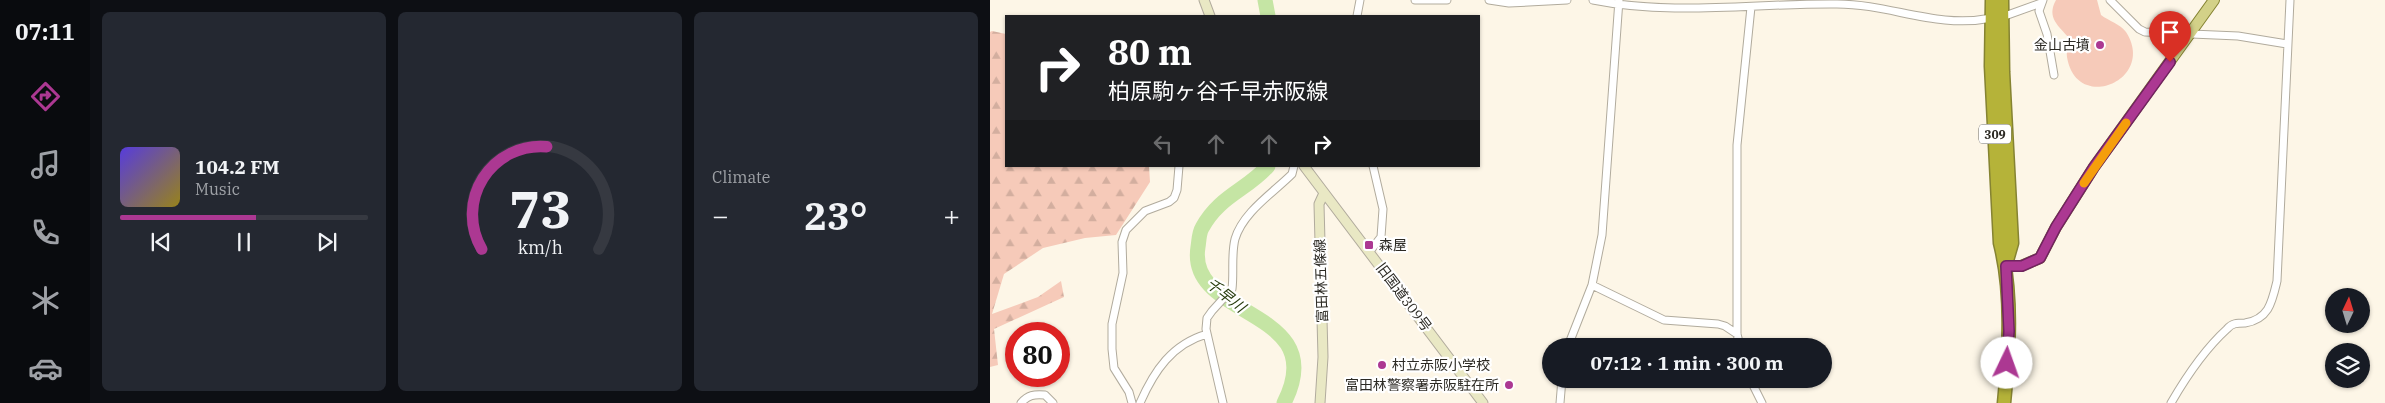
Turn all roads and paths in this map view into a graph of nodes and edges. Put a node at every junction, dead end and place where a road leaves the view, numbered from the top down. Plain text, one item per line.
1 (1204, 0) edge
2 (1360, 0) edge
3 (1414, 0) edge
4 (1447, 0) edge
5 (1489, 0) edge
6 (1567, 0) edge
7 (1593, 0) edge
8 (1992, 0) edge
9 (2002, 0) edge
10 (2110, 0) edge
11 (2214, 0) edge
12 (2290, 0) edge
13 (2042, 2) edge
14 (1619, 3) edge
15 (1751, 7) junction
16 (1210, 15) edge
17 (1357, 15) edge
18 (1997, 18) junction
19 (2191, 32) junction
20 (2288, 44) junction
21 (2054, 75) dead end
22 (1179, 167) edge
23 (1294, 167) edge
24 (1305, 167) edge
25 (1373, 167) edge
26 (1324, 193) junction
27 (1370, 251) junction
28 (2006, 266) junction
29 (1592, 285) junction
30 (1207, 334) junction
31 (1737, 334) junction
32 (1571, 338) edge
33 (1738, 338) edge
34 (1561, 388) edge
35 (1754, 388) edge
36 (1480, 402) edge
37 (1020, 403) edge
38 (1054, 403) edge
39 (1132, 403) edge
40 (1140, 403) edge
41 (1223, 403) edge
42 (1320, 403) edge
43 (1560, 403) edge
44 (1762, 403) edge
45 (2004, 403) edge
46 (2171, 403) edge

1 - 16 main road
2 - 17 street
3 - 4 street
5 - 6 street
7 - 14 street
8 - 18 highway, 309
9 - 18 highway, 309
10 - 19 street
11 - 19 main road
12 - 20 street
13 - 18 street
13 - 21 street
14 - 15 street
14 - 29 street
15 - 18 street
15 - 31 street
18 - 28 highway, 309
19 - 20 street
19 - 28 main road
20 - 46 street
22 - 39 street
23 - 30 street
24 - 26 main road
25 - 27 street
26 - 27 main road, 旧国道309号
26 - 42 main road, 富田林五條線
27 - 36 main road, 旧国道309号
28 - 45 highway, 309
29 - 31 street
29 - 32 street
30 - 40 street
30 - 41 street
31 - 33 street
34 - 43 street
35 - 44 street
37 - 38 street

